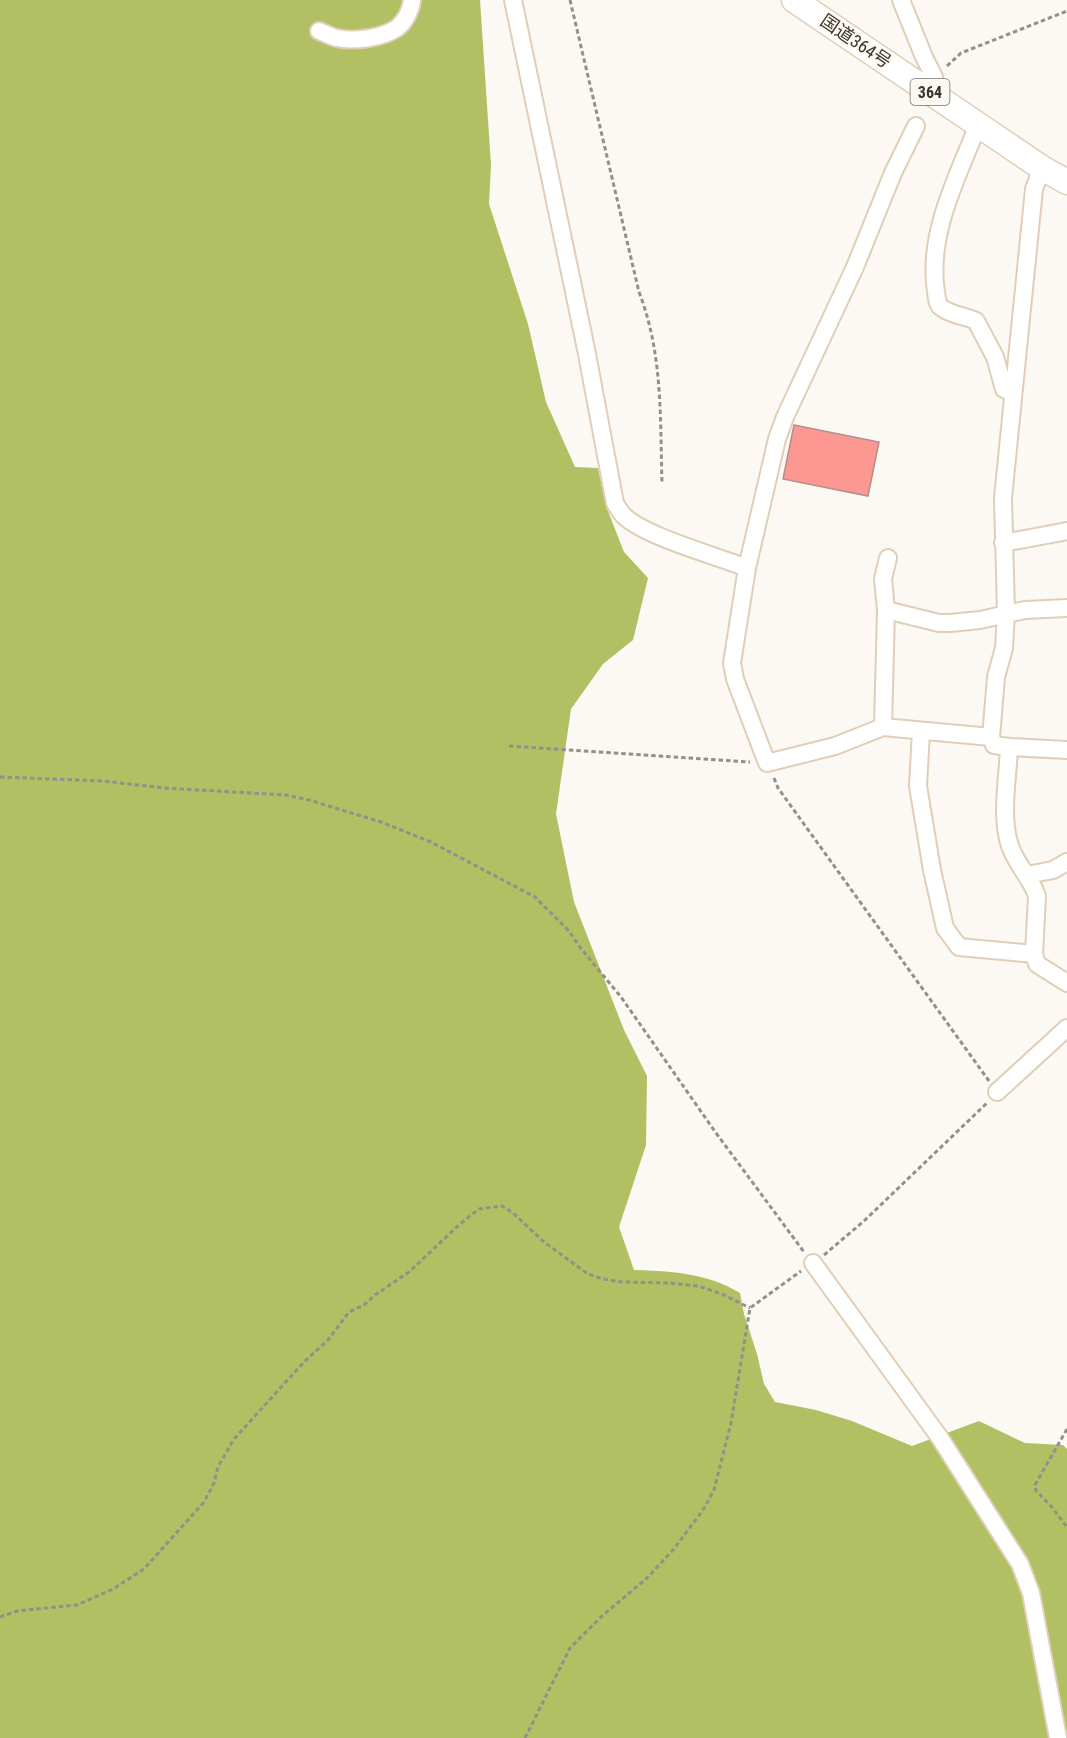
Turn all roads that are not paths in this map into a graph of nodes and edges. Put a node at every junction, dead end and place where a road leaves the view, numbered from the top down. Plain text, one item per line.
1 (412, 0) edge
2 (513, 0) edge
3 (794, 0) edge
4 (901, 0) edge
5 (319, 31) dead end
6 (929, 91) junction
7 (978, 125) junction
8 (916, 126) dead end
9 (1042, 168) junction
10 (1067, 182) edge
11 (1013, 393) junction
12 (1067, 531) edge
13 (1003, 543) junction
14 (888, 558) dead end
15 (747, 567) junction
16 (1067, 608) edge
17 (886, 610) junction
18 (1005, 613) junction
19 (883, 727) junction
20 (921, 731) junction
21 (991, 737) junction
22 (1009, 747) junction
23 (1067, 750) edge
24 (1067, 862) edge
25 (1027, 875) junction
26 (1034, 954) junction
27 (1067, 983) edge
28 (1067, 1028) edge
29 (997, 1092) road end
30 (813, 1263) road end
31 (1058, 1738) edge

1 - 5 street
2 - 15 street
3 - 6 highway, 国道364号 / 364
4 - 6 street
6 - 7 highway, 国道364号 / 364
7 - 9 highway, 国道364号 / 364
7 - 11 street
8 - 15 street
9 - 10 highway, 国道364号 / 364
9 - 11 street
11 - 13 street
12 - 13 street
13 - 18 street
14 - 17 street
15 - 19 street
16 - 18 street
17 - 18 street
17 - 19 street
18 - 21 street
19 - 20 street
20 - 21 street
20 - 26 street
21 - 22 street
22 - 23 street
22 - 25 street
24 - 25 street
25 - 26 street
26 - 27 street
28 - 29 street
30 - 31 street

